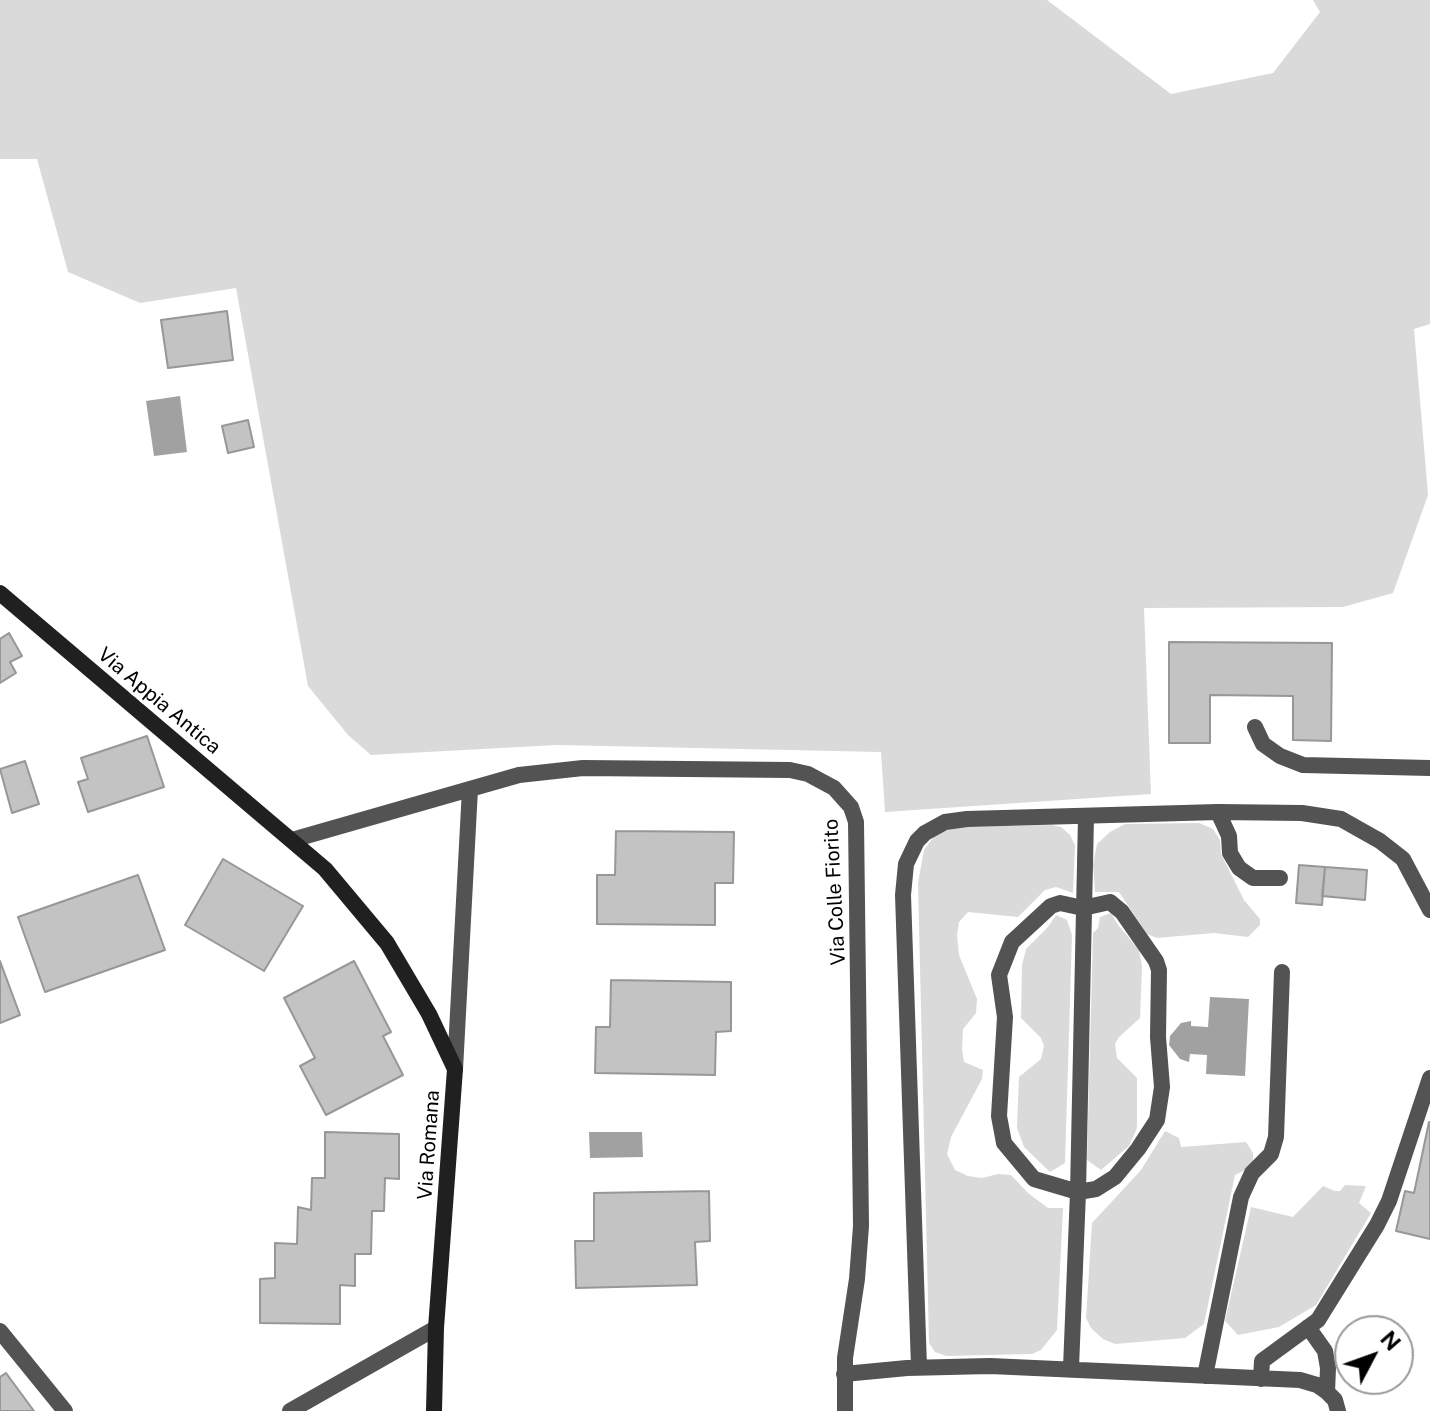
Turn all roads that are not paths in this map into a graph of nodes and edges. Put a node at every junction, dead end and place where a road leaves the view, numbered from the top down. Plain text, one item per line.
1 (0, 593) edge
2 (1255, 727) dead end
3 (1430, 768) edge
4 (470, 789) junction
5 (1218, 812) junction
6 (1086, 817) junction
7 (292, 840) junction
8 (1280, 878) dead end
9 (1083, 908) junction
10 (1430, 910) edge
11 (1282, 972) dead end
12 (455, 1069) junction
13 (1430, 1078) edge
14 (1078, 1192) junction
15 (1308, 1327) junction
16 (436, 1328) junction
17 (0, 1331) edge
18 (919, 1367) junction
19 (1071, 1368) junction
20 (844, 1374) junction
21 (1205, 1376) junction
22 (1261, 1379) junction
23 (1327, 1392) junction
24 (65, 1411) edge
25 (290, 1411) edge
26 (434, 1411) edge
27 (845, 1411) edge
28 (1338, 1411) edge

1 - 7 street, Via Appia Antica
2 - 3 street
4 - 7 street, Via Colle Fiorito
4 - 12 street
4 - 20 street, Via Colle Fiorito
5 - 6 street
5 - 8 street
5 - 10 street
6 - 9 street
6 - 18 street
7 - 12 street, Via Romana
9 - 14 street
9 - 14 street
9 - 14 street
11 - 21 street
12 - 16 street, Via Romana
13 - 15 street
14 - 19 street
15 - 22 street
15 - 23 street
16 - 25 street
16 - 26 street, Via Romana
17 - 24 street
18 - 19 street
18 - 20 street
19 - 21 street
20 - 27 street, Via Colle Fiorito
21 - 22 street
22 - 23 street
23 - 28 street

